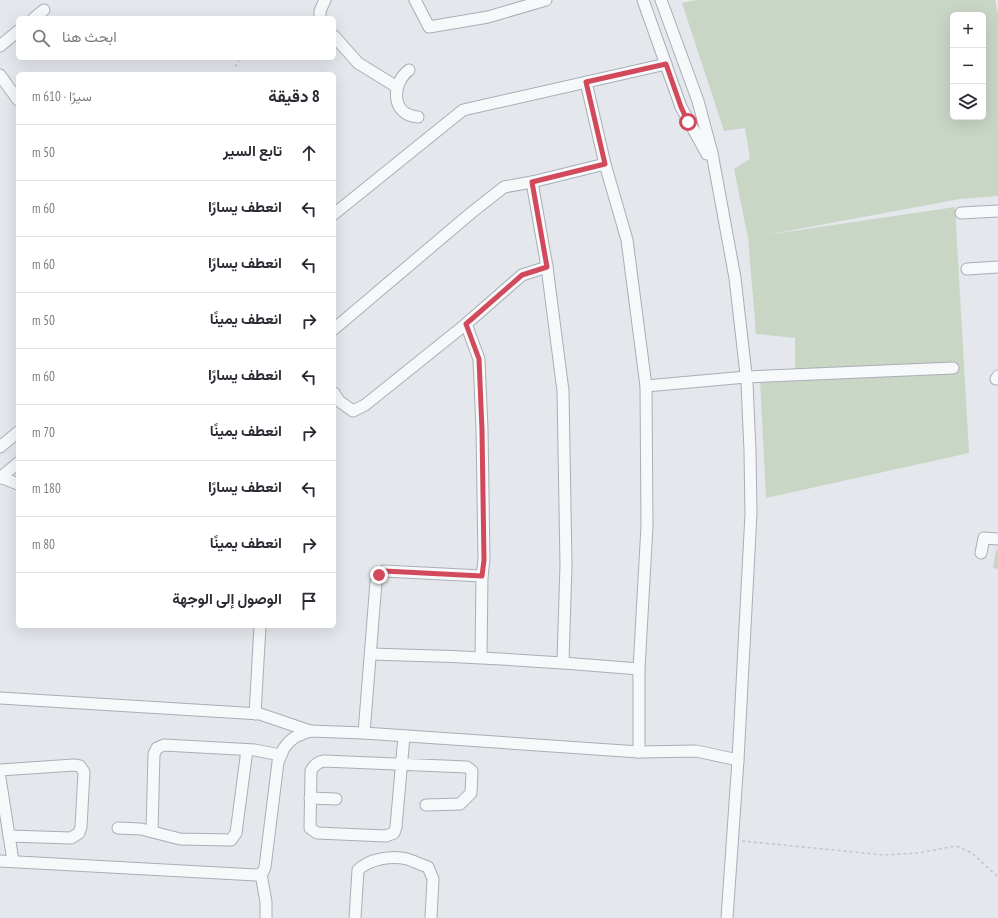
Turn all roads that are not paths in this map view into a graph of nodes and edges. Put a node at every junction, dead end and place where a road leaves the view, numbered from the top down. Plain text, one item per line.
1 (326, 0) edge
2 (415, 0) edge
3 (546, 0) edge
4 (643, 0) edge
5 (662, 0) edge
6 (44, 10) dead end
7 (36, 16) edge
8 (320, 16) edge
9 (16, 33) edge
10 (336, 38) edge
11 (0, 46) edge
12 (666, 64) junction
13 (409, 70) dead end
14 (0, 76) edge
15 (586, 82) junction
16 (397, 87) junction
17 (16, 97) edge
18 (418, 117) dead end
19 (605, 164) junction
20 (715, 171) junction
21 (532, 182) junction
22 (998, 211) edge
23 (336, 212) edge
24 (961, 213) dead end
25 (547, 267) junction
26 (998, 268) edge
27 (967, 269) dead end
28 (466, 324) junction
29 (336, 327) edge
30 (952, 368) dead end
31 (746, 377) junction
32 (646, 386) junction
33 (336, 396) edge
34 (16, 434) edge
35 (0, 447) edge
36 (16, 464) edge
37 (1, 475) edge
38 (16, 483) edge
39 (998, 539) edge
40 (981, 554) dead end
41 (482, 576) junction
42 (260, 628) edge
43 (371, 654) junction
44 (481, 657) junction
45 (563, 662) junction
46 (639, 669) junction
47 (0, 698) edge
48 (255, 714) junction
49 (310, 732) junction
50 (364, 733) junction
51 (404, 736) junction
52 (247, 750) junction
53 (639, 752) junction
54 (280, 755) junction
55 (738, 760) junction
56 (402, 765) junction
57 (0, 770) edge
58 (0, 778) edge
59 (310, 798) junction
60 (336, 799) dead end
61 (426, 805) dead end
62 (118, 828) dead end
63 (152, 831) junction
64 (9, 836) junction
65 (0, 861) edge
66 (13, 861) junction
67 (261, 874) junction
68 (266, 918) edge
69 (355, 918) edge
70 (431, 918) edge
71 (727, 918) edge

1 - 8 street
2 - 3 street
4 - 12 street
5 - 20 street
6 - 7 street
9 - 11 street
10 - 16 street
12 - 15 street
12 - 20 street
13 - 16 street
14 - 17 street
15 - 19 street
15 - 23 street
16 - 18 street
19 - 21 street
19 - 32 street
20 - 31 street
21 - 25 street
21 - 29 street
22 - 24 street
25 - 28 street
25 - 45 street
26 - 27 street
28 - 33 street
28 - 41 street
30 - 31 street
31 - 32 street
31 - 55 street
32 - 46 street
34 - 35 street
36 - 37 street
37 - 38 street
39 - 40 street
41 - 43 street
41 - 44 street
42 - 48 street
43 - 44 street
43 - 50 street
44 - 45 street
45 - 46 street
46 - 53 street
47 - 48 street
48 - 49 street
49 - 50 street
49 - 54 street
50 - 51 street
51 - 53 street
51 - 56 street
52 - 54 street
52 - 63 street
52 - 63 street
53 - 55 street
54 - 67 street
55 - 71 street
56 - 59 street
56 - 59 street
56 - 61 street
57 - 64 street
58 - 64 street
59 - 60 street
62 - 63 street
64 - 66 street
65 - 66 street
66 - 67 street
67 - 68 street
69 - 70 street

